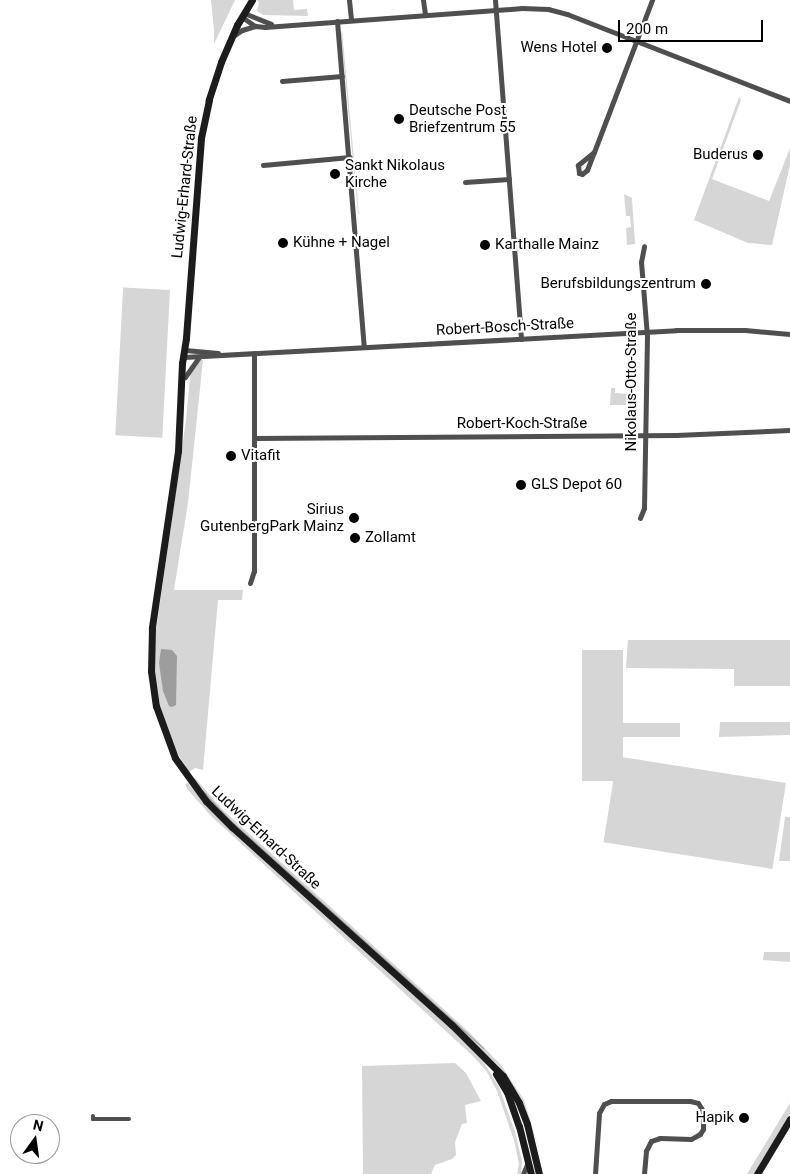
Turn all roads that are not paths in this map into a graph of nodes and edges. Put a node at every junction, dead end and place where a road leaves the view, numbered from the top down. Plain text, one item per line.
1 (252, 0) edge
2 (349, 0) edge
3 (424, 0) edge
4 (494, 0) edge
5 (652, 0) edge
6 (495, 10) junction
7 (243, 15) junction
8 (425, 15) junction
9 (351, 20) junction
10 (337, 21) junction
11 (279, 25) junction
12 (254, 26) junction
13 (231, 38) junction
14 (636, 41) junction
15 (342, 76) junction
16 (282, 81) dead end
17 (790, 101) edge
18 (594, 152) dead end
19 (350, 157) junction
20 (263, 165) dead end
21 (509, 179) junction
22 (465, 182) dead end
23 (644, 246) dead end
24 (646, 332) junction
25 (790, 334) edge
26 (521, 339) junction
27 (364, 347) junction
28 (254, 353) junction
29 (184, 354) junction
30 (221, 354) junction
31 (199, 357) junction
32 (185, 377) junction
33 (182, 402) junction
34 (790, 430) edge
35 (645, 436) junction
36 (254, 438) junction
37 (640, 518) dead end
38 (250, 583) dead end
39 (481, 1053) junction
40 (93, 1116) dead end
41 (128, 1119) dead end
42 (790, 1119) edge
43 (528, 1161) junction
44 (523, 1174) edge
45 (530, 1174) edge
46 (539, 1174) edge
47 (595, 1174) edge
48 (644, 1174) edge
49 (757, 1174) edge

1 - 7 main road, Ludwig-Erhard-Straße
2 - 9 street
3 - 8 street
4 - 6 street
5 - 14 street
6 - 8 street
6 - 14 street
6 - 21 street
7 - 11 street
7 - 12 street
7 - 13 main road, Ludwig-Erhard-Straße
8 - 9 street
9 - 10 street
10 - 11 street
10 - 15 street
11 - 12 street
12 - 13 street
13 - 29 main road, Ludwig-Erhard-Straße
14 - 17 street
14 - 18 street
15 - 16 street
15 - 19 street
19 - 20 street
19 - 27 street
21 - 22 street
21 - 26 street
23 - 24 street, Nikolaus-Otto-Straße
24 - 25 street, Robert-Bosch-Straße
24 - 26 street, Robert-Bosch-Straße
24 - 35 street, Nikolaus-Otto-Straße
26 - 27 street, Robert-Bosch-Straße
27 - 28 street, Robert-Bosch-Straße
28 - 30 street, Robert-Bosch-Straße
28 - 36 street
29 - 30 street, Robert-Bosch-Straße
29 - 31 street, Robert-Bosch-Straße
29 - 32 main road, Ludwig-Erhard-Straße
29 - 33 main road, Ludwig-Erhard-Straße
30 - 31 street, Robert-Bosch-Straße
31 - 32 street
32 - 33 main road, Ludwig-Erhard-Straße
33 - 39 main road, Ludwig-Erhard-Straße
34 - 35 street, Robert-Koch-Straße
35 - 36 street, Robert-Koch-Straße
35 - 37 street, Nikolaus-Otto-Straße
36 - 38 street
39 - 43 main road, Ludwig-Erhard-Straße
39 - 46 main road, Ludwig-Erhard-Straße
40 - 41 street
42 - 49 main road
43 - 44 street
43 - 45 main road, Ludwig-Erhard-Straße
47 - 48 street

